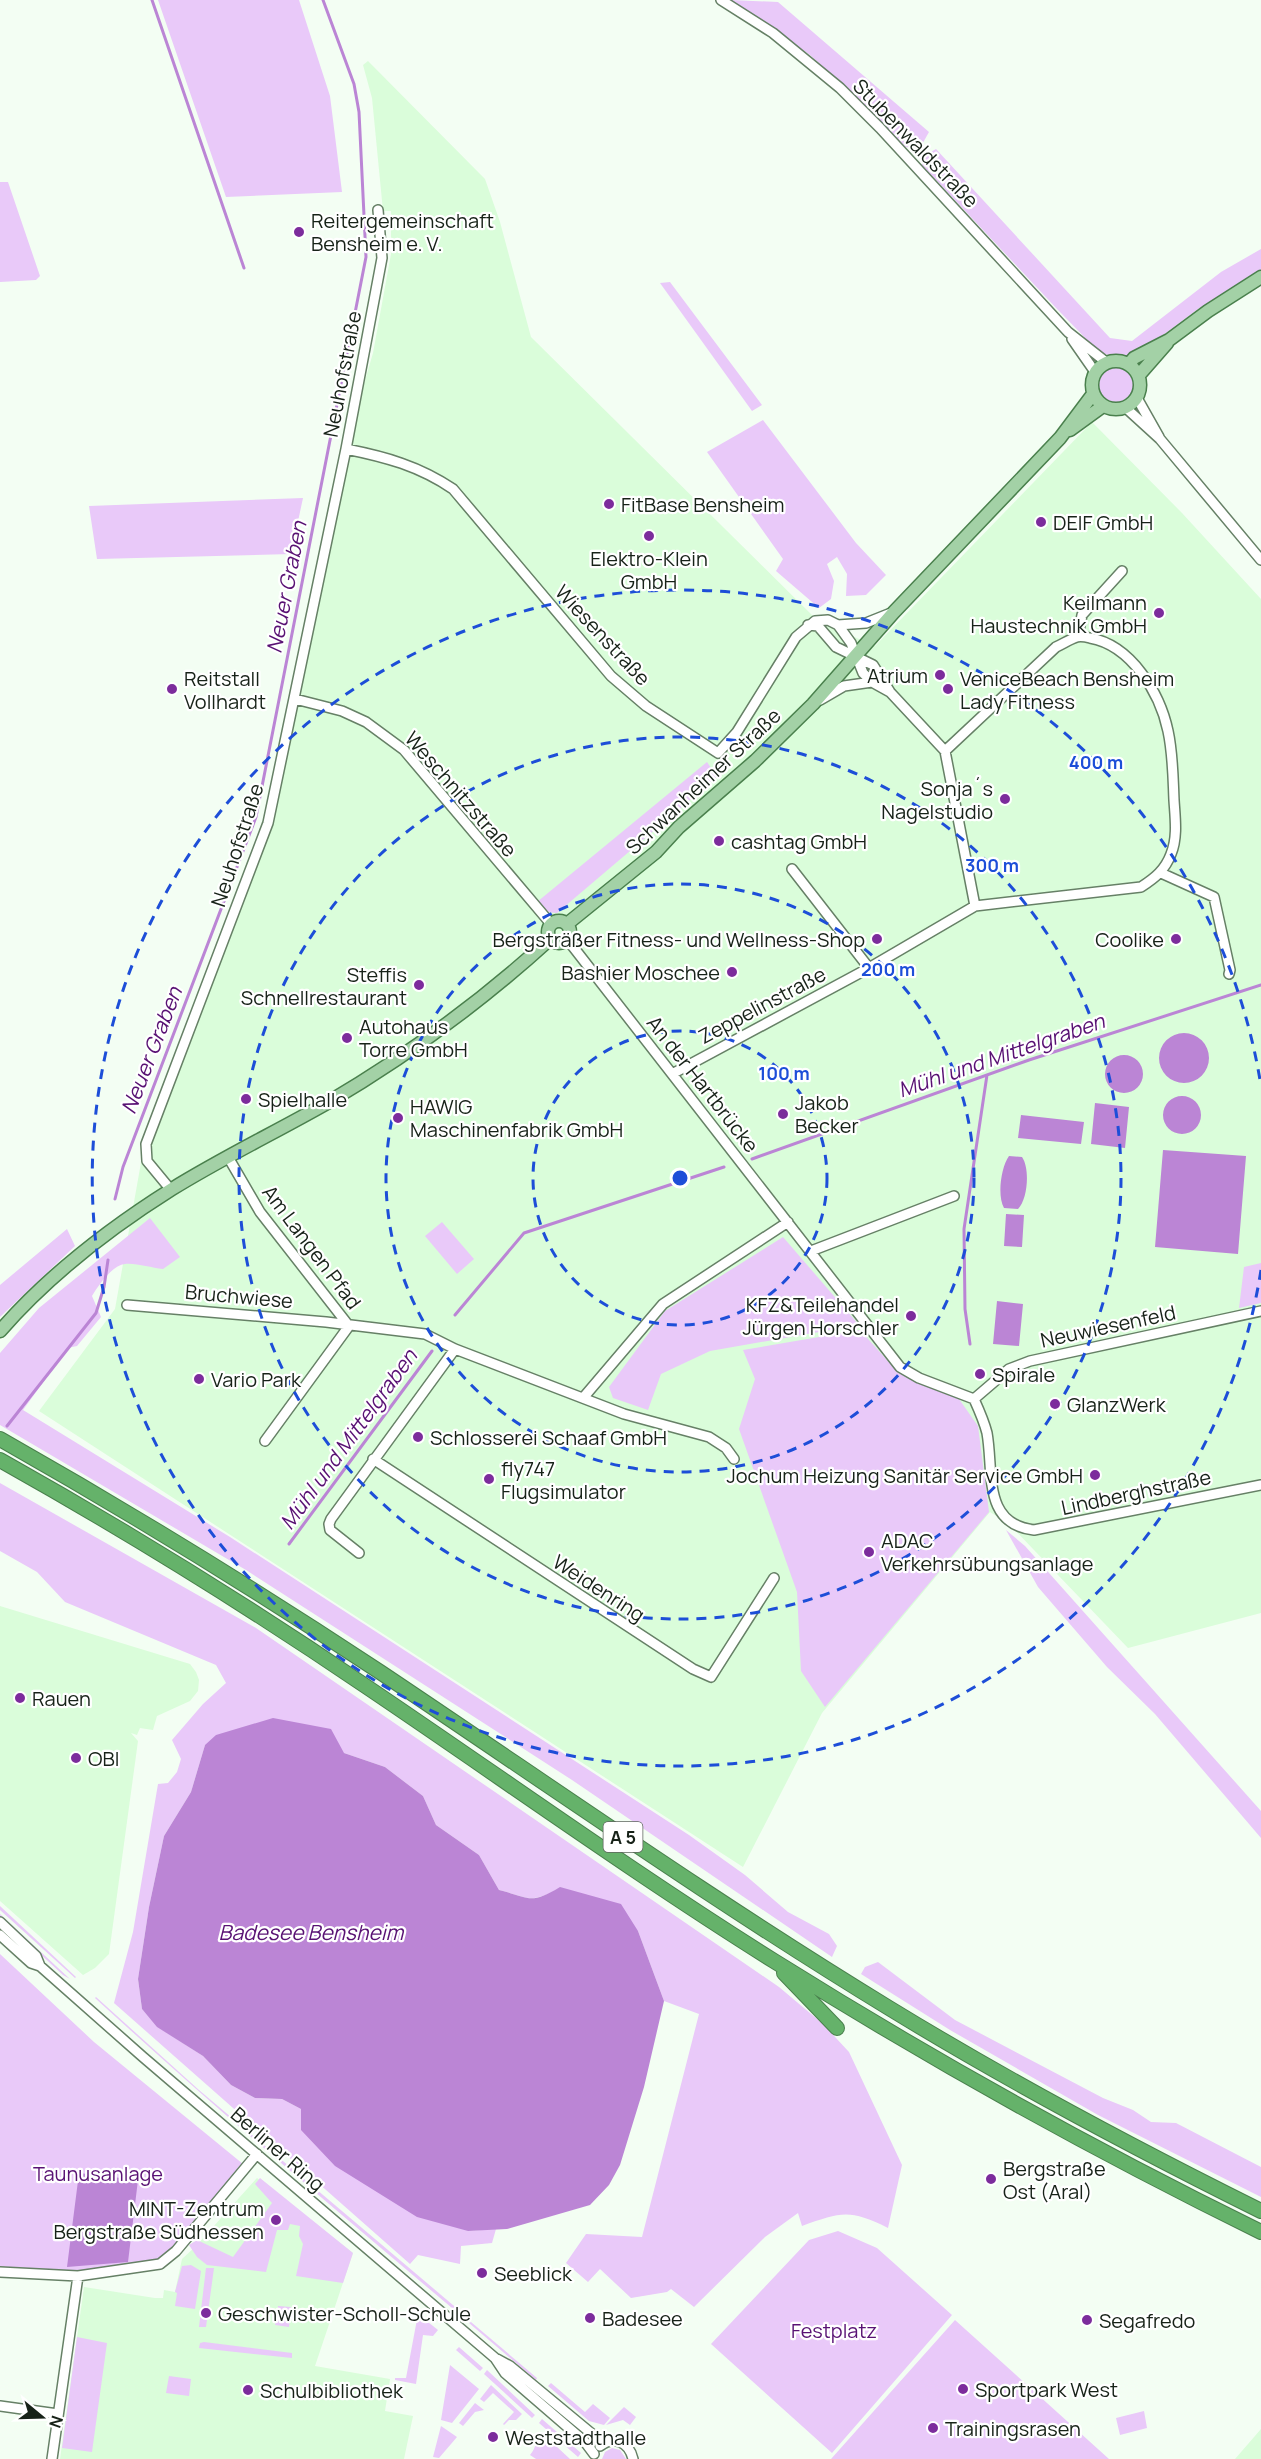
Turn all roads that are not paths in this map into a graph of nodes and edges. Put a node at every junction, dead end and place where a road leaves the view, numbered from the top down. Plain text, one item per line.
1 (721, 0) edge
2 (378, 210) dead end
3 (1261, 277) edge
4 (1068, 332) junction
5 (1169, 340) junction
6 (1106, 362) junction
7 (1129, 364) junction
8 (1095, 372) junction
9 (1139, 375) junction
10 (1094, 394) junction
11 (1137, 398) junction
12 (1103, 406) junction
13 (1126, 408) junction
14 (1060, 438) junction
15 (1160, 440) junction
16 (346, 449) junction
17 (1261, 561) edge
18 (1122, 571) dead end
19 (894, 612) junction
20 (838, 625) junction
21 (807, 626) junction
22 (1078, 636) junction
23 (856, 655) junction
24 (872, 682) junction
25 (890, 692) junction
26 (295, 699) junction
27 (813, 704) junction
28 (945, 751) junction
29 (792, 869) dead end
30 (1161, 873) junction
31 (975, 906) junction
32 (551, 924) junction
33 (567, 924) junction
34 (550, 939) junction
35 (567, 939) junction
36 (869, 968) junction
37 (1229, 974) dead end
38 (672, 1074) junction
39 (228, 1157) junction
40 (171, 1190) junction
41 (954, 1196) dead end
42 (788, 1222) junction
43 (811, 1251) junction
44 (126, 1305) dead end
45 (1261, 1311) edge
46 (349, 1326) junction
47 (0, 1331) edge
48 (455, 1349) junction
49 (583, 1398) junction
50 (974, 1399) junction
51 (0, 1438) edge
52 (265, 1441) dead end
53 (373, 1459) junction
54 (734, 1459) dead end
55 (0, 1460) edge
56 (1261, 1485) edge
57 (359, 1553) dead end
58 (774, 1578) dead end
59 (0, 1922) edge
60 (0, 1935) edge
61 (773, 1960) junction
62 (40, 1966) junction
63 (837, 2028) dead end
64 (257, 2154) junction
65 (1261, 2211) edge
66 (1261, 2232) edge
67 (0, 2272) edge
68 (78, 2276) junction
69 (495, 2358) junction
70 (0, 2406) edge
71 (58, 2414) junction
72 (603, 2443) junction
73 (594, 2456) edge
74 (52, 2459) edge
75 (633, 2459) edge

1 - 4 street, Stubenwaldstraße
2 - 16 street, Neuhofstraße
3 - 5 main road
4 - 6 street, Stubenwaldstraße
4 - 8 street, Stubenwaldstraße
5 - 7 main road
5 - 9 main road
6 - 7 main road
6 - 8 main road
7 - 9 main road
8 - 10 main road
9 - 11 main road
10 - 12 main road
10 - 14 main road
11 - 13 main road
11 - 15 street
12 - 13 main road
12 - 14 main road
13 - 15 street
14 - 19 main road, Schwanheimer Straße
15 - 17 street
16 - 21 street, Wiesenstraße
16 - 26 street, Neuhofstraße
18 - 22 street
19 - 20 street
19 - 23 main road, Schwanheimer Straße
20 - 21 street
20 - 23 street
21 - 23 street
22 - 28 street
22 - 30 street
23 - 24 street
23 - 25 street
23 - 27 main road, Schwanheimer Straße
24 - 25 street
24 - 27 street
25 - 28 street
26 - 32 street, Weschnitzstraße
26 - 40 street, Neuhofstraße
27 - 33 main road, Schwanheimer Straße
28 - 31 street
29 - 36 street
30 - 31 street
30 - 37 street
31 - 36 street, Zeppelinstraße
32 - 33 main road
32 - 34 main road
33 - 35 main road
34 - 35 main road
34 - 39 main road
35 - 38 street, An der Hartbrücke
36 - 38 street, Zeppelinstraße
38 - 42 street, An der Hartbrücke
39 - 40 main road
39 - 46 street, Am Langen Pfad
40 - 47 main road
41 - 43 street
42 - 43 street, An der Hartbrücke
42 - 49 street
43 - 50 street, An der Hartbrücke
44 - 46 street, Bruchwiese
45 - 50 street, Neuwiesenfeld
46 - 48 street, Am Langen Pfad
46 - 52 street
48 - 49 street
48 - 53 street
49 - 54 street
50 - 56 street, Lindberghstraße
51 - 65 highway, A 5
53 - 57 street
53 - 58 street, Weidenring
55 - 61 highway, A 5
59 - 62 street, Berliner Ring
60 - 62 street, Berliner Ring
61 - 63 highway
61 - 66 highway, A 5
62 - 64 street, Berliner Ring
64 - 68 street
64 - 69 street, Berliner Ring
67 - 68 street
68 - 71 street
69 - 72 street, Berliner Ring
69 - 73 street, Berliner Ring
70 - 71 street
71 - 74 street
72 - 73 street, Berliner Ring
72 - 75 street, Berliner Ring

